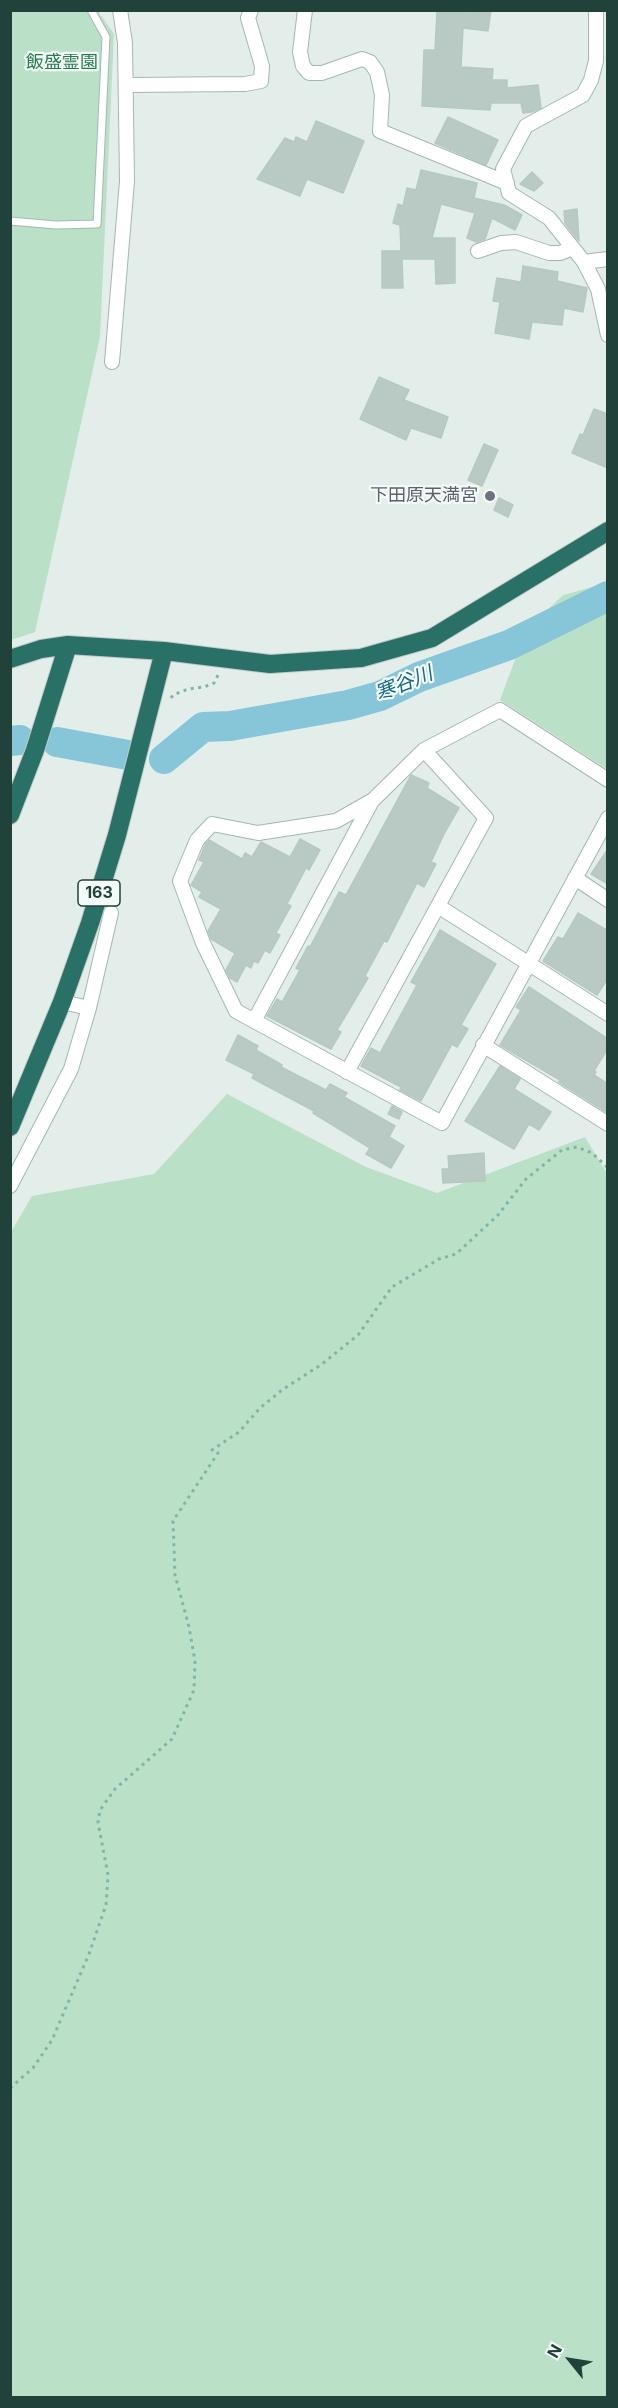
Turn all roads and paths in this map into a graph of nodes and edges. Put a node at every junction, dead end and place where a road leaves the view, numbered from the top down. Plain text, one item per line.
1 (91, 10) edge
2 (120, 10) edge
3 (251, 10) edge
4 (305, 10) edge
5 (596, 10) edge
6 (133, 85) junction
7 (507, 183) junction
8 (10, 221) edge
9 (573, 248) junction
10 (478, 251) dead end
11 (608, 258) edge
12 (584, 262) junction
13 (608, 335) edge
14 (112, 362) dead end
15 (608, 531) edge
16 (68, 645) junction
17 (164, 651) junction
18 (224, 658) junction
19 (10, 659) edge
20 (170, 700) dead end
21 (424, 750) junction
22 (608, 780) edge
23 (373, 800) junction
24 (10, 815) edge
25 (608, 818) edge
26 (575, 878) junction
27 (608, 900) edge
28 (438, 906) junction
29 (111, 913) dead end
30 (527, 964) junction
31 (62, 1002) junction
32 (88, 1008) junction
33 (608, 1014) edge
34 (254, 1021) junction
35 (483, 1045) junction
36 (347, 1072) junction
37 (608, 1124) edge
38 (10, 1126) edge
39 (608, 1168) edge
40 (10, 1186) edge
41 (10, 2088) edge

1 - 8 lane
2 - 6 street
3 - 6 street
4 - 7 street
5 - 7 street
6 - 14 street
7 - 9 street
9 - 10 street
9 - 12 street
11 - 12 street
12 - 13 street
15 - 18 highway
16 - 17 highway
16 - 19 highway
16 - 24 highway
17 - 18 highway
17 - 31 highway, 163
18 - 20 path
21 - 22 street
21 - 23 street
21 - 28 street
23 - 34 street
23 - 34 street
25 - 26 street
26 - 27 street
26 - 30 street
28 - 30 street
28 - 36 street
29 - 32 street
30 - 33 street
30 - 35 street
31 - 32 street
31 - 38 highway, 163
32 - 40 street
34 - 36 street
35 - 36 street
35 - 37 street
39 - 41 path

